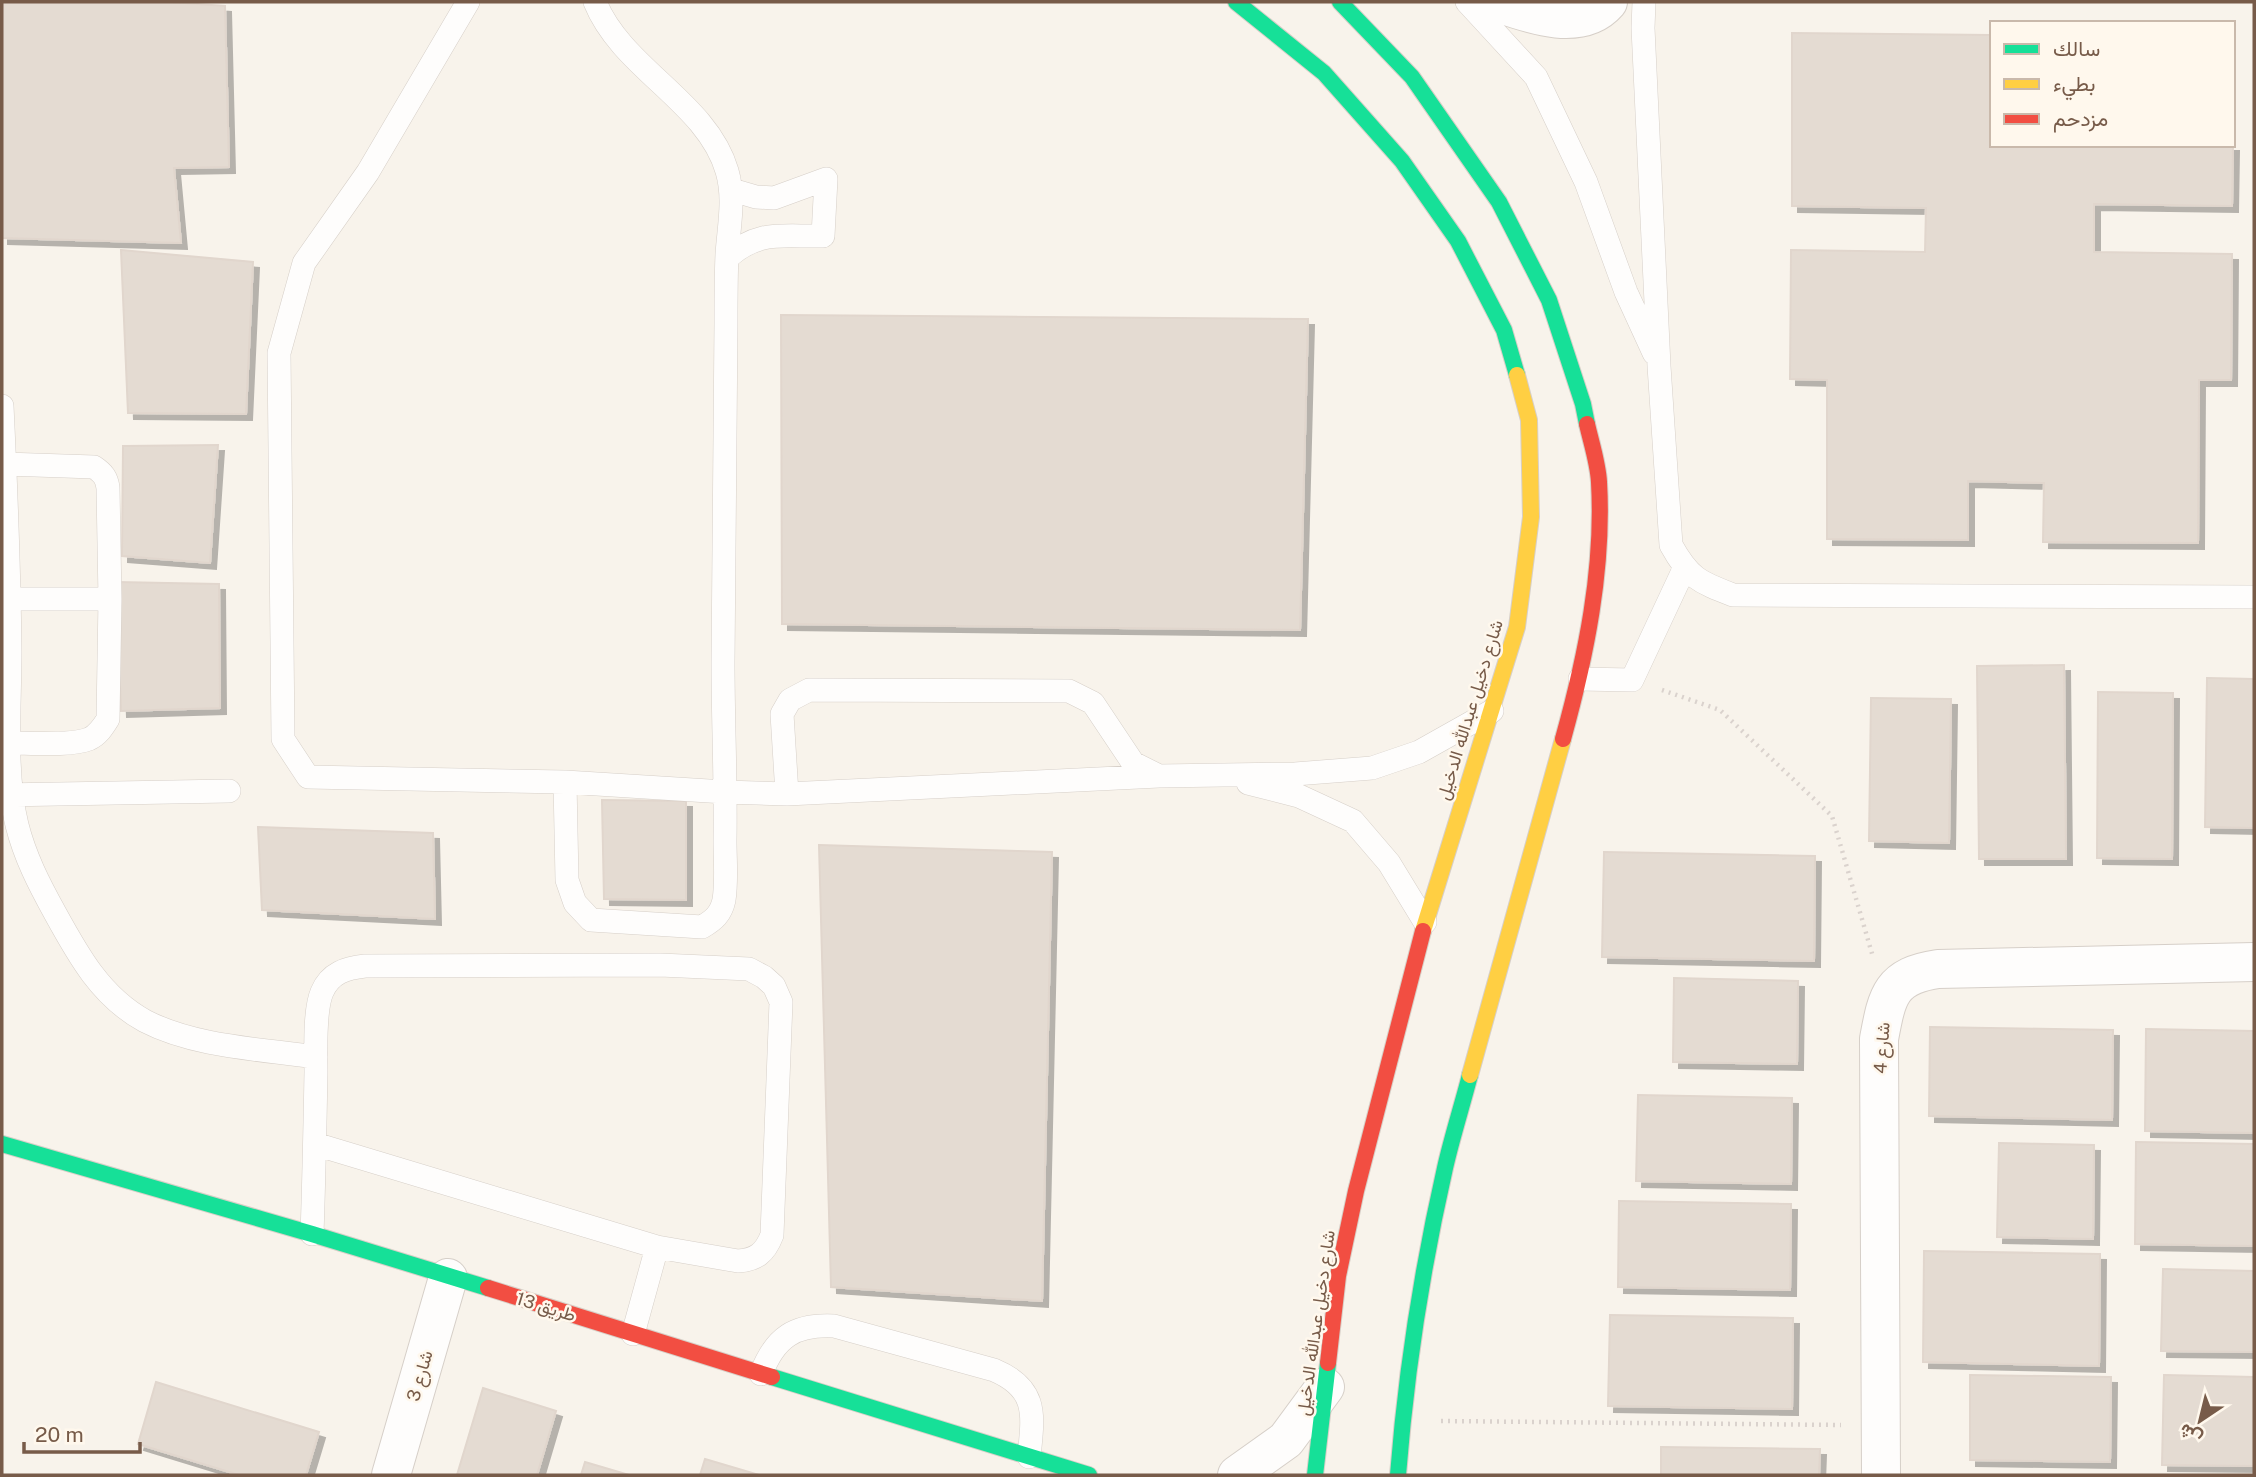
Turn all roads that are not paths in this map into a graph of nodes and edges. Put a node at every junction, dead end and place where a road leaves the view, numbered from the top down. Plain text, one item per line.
1 (468, 2) edge
2 (595, 2) edge
3 (1236, 2) edge
4 (1340, 2) edge
5 (1466, 2) edge
6 (1494, 2) edge
7 (1608, 2) edge
8 (1644, 2) edge
9 (732, 190) junction
10 (727, 258) junction
11 (1659, 366) junction
12 (2, 406) edge
13 (5, 464) junction
14 (1684, 569) junction
15 (2254, 597) edge
16 (9, 599) junction
17 (110, 599) junction
18 (6, 651) edge
19 (1580, 679) junction
20 (1492, 711) junction
21 (10, 743) junction
22 (1159, 776) junction
23 (1222, 776) junction
24 (565, 782) junction
25 (229, 791) dead end
26 (725, 792) junction
27 (787, 794) junction
28 (7, 796) edge
29 (1425, 922) junction
30 (2254, 961) edge
31 (316, 1056) junction
32 (2, 1144) edge
33 (315, 1144) junction
34 (312, 1234) junction
35 (657, 1247) junction
36 (448, 1278) junction
37 (633, 1334) junction
38 (761, 1374) junction
39 (1325, 1387) junction
40 (1028, 1457) junction
41 (391, 1475) edge
42 (1089, 1475) edge
43 (1237, 1475) edge
44 (1315, 1475) edge
45 (1398, 1475) edge
46 (1881, 1475) edge

1 - 24 lane
2 - 9 lane
3 - 20 street, شارع دخيل عبدالله الدخيل
4 - 19 street
5 - 11 lane
6 - 7 street
8 - 11 lane
9 - 10 lane
9 - 10 lane
10 - 26 lane
11 - 14 lane
12 - 13 lane
13 - 16 lane
13 - 17 lane
14 - 15 lane
14 - 19 lane
16 - 17 lane
16 - 18 lane
17 - 21 lane
18 - 21 lane
19 - 45 street
20 - 23 lane
20 - 29 street, شارع دخيل عبدالله الدخيل
21 - 28 lane
22 - 23 lane
22 - 27 lane
22 - 27 lane
23 - 29 lane
24 - 26 lane
24 - 26 lane
25 - 28 lane
26 - 27 lane
28 - 31 lane
29 - 39 street, شارع دخيل عبدالله الدخيل
30 - 46 street, شارع 4
31 - 33 lane
31 - 35 lane
32 - 34 street, طريق 13
33 - 34 lane
33 - 35 lane
34 - 36 street, طريق 13
35 - 37 lane
36 - 37 street, طريق 13
36 - 41 street, شارع 3
37 - 38 street, طريق 13
38 - 40 street, طريق 13
38 - 40 lane
39 - 43 street
39 - 44 street, شارع دخيل عبدالله الدخيل
40 - 42 street, طريق 13

